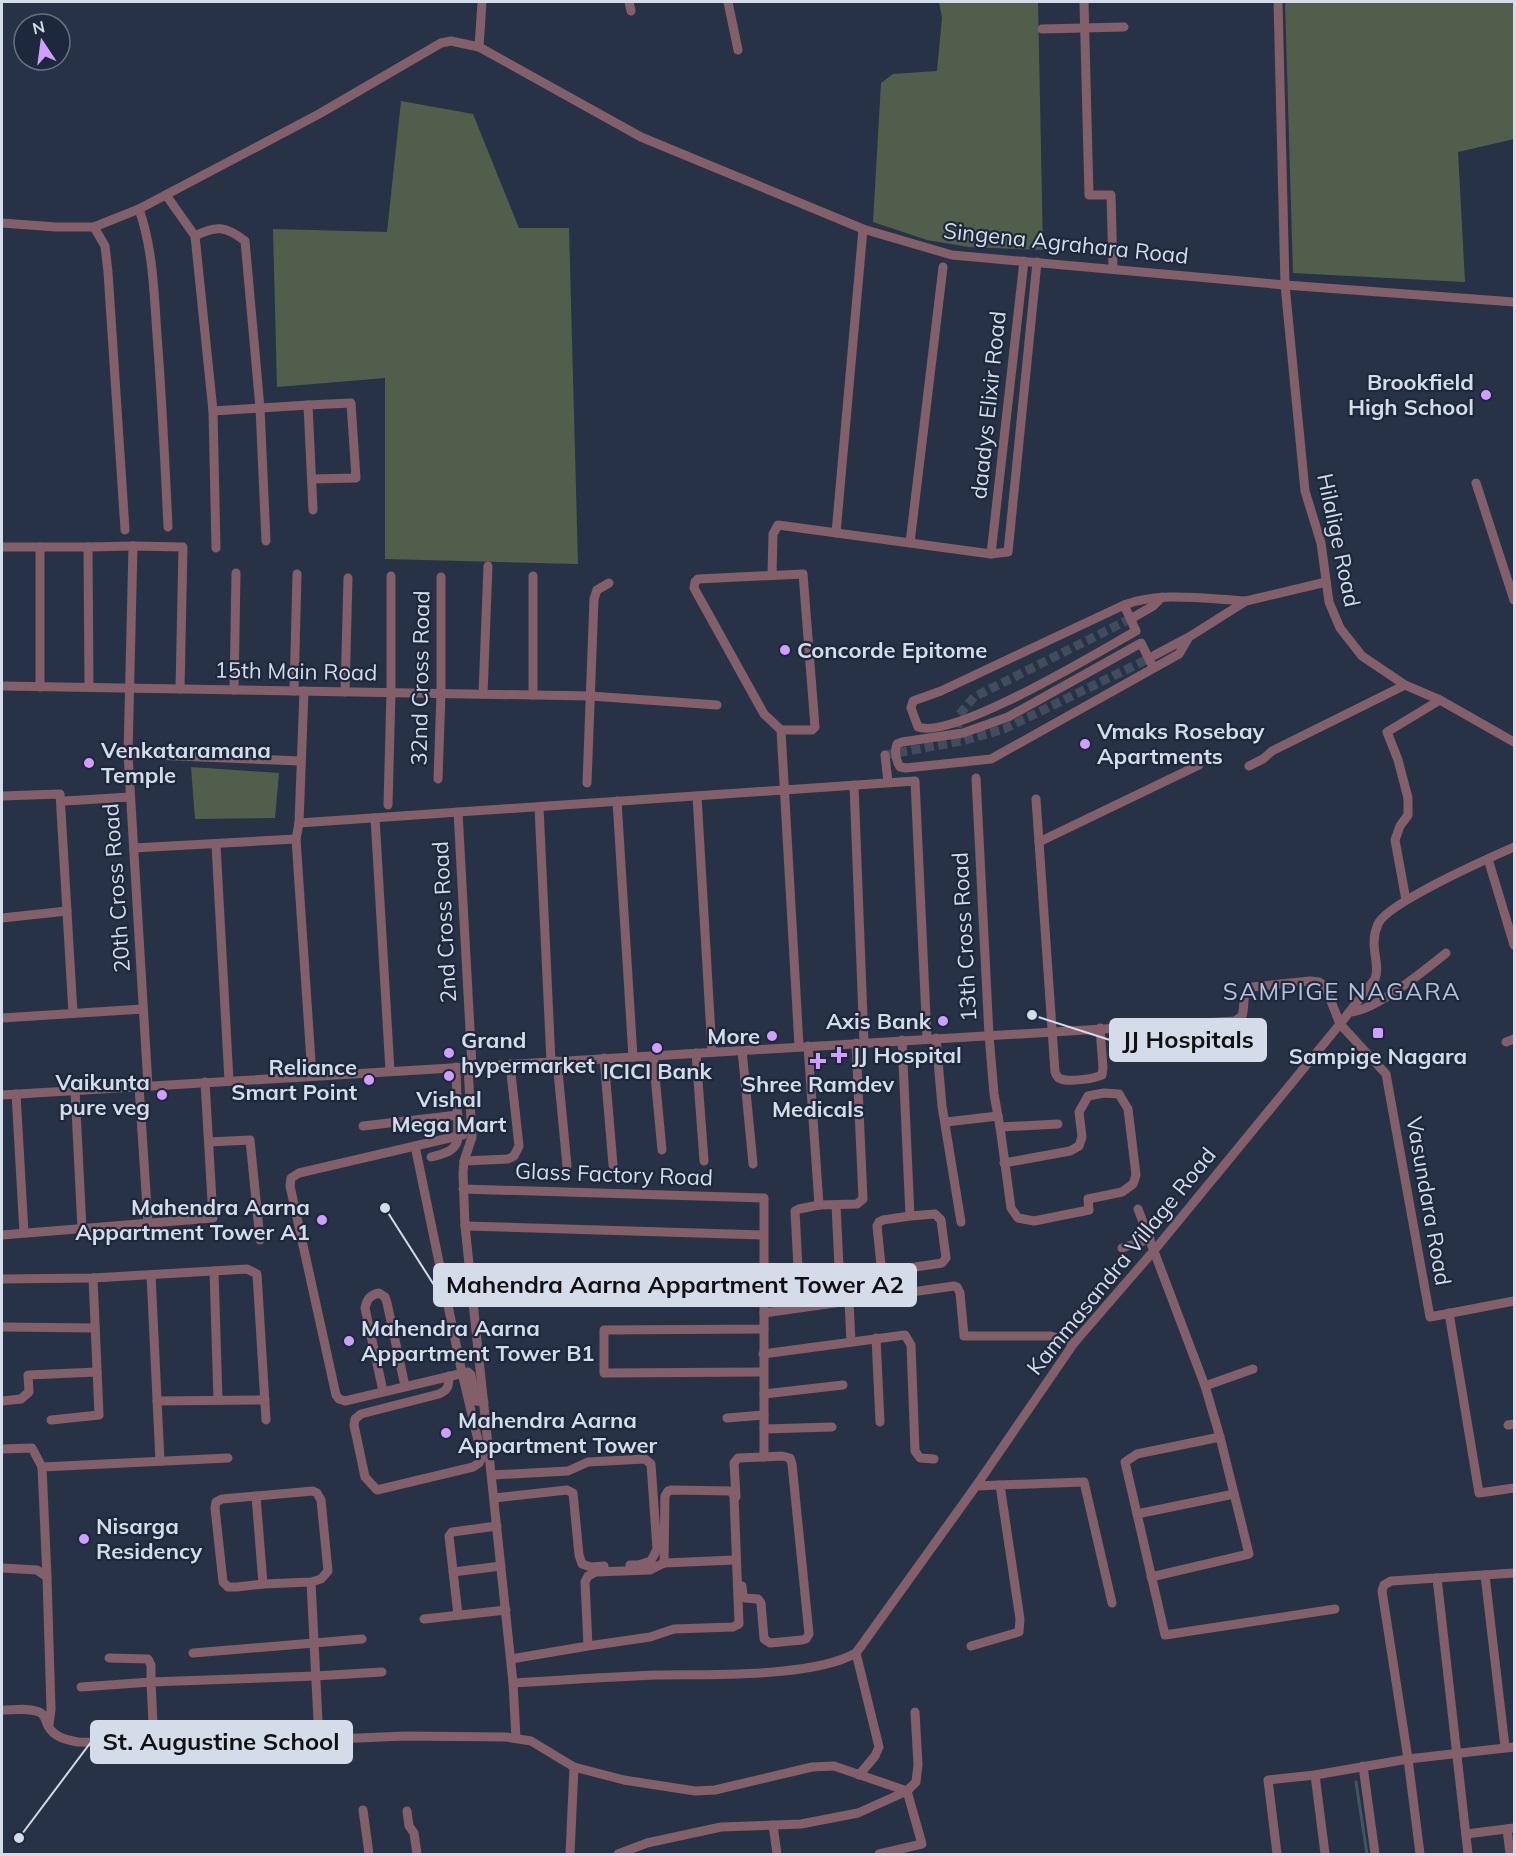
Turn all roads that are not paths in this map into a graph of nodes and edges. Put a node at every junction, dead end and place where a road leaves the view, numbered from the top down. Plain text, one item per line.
1 (482, 2) edge
2 (728, 2) edge
3 (1084, 2) edge
4 (1278, 2) edge
5 (1124, 27) dead end
6 (1084, 28) junction
7 (1042, 29) dead end
8 (479, 47) junction
9 (738, 50) dead end
10 (166, 195) junction
11 (139, 209) junction
12 (2, 223) edge
13 (94, 227) junction
14 (863, 229) junction
15 (195, 236) junction
16 (1024, 261) junction
17 (1037, 262) junction
18 (943, 267) dead end
19 (1113, 269) junction
20 (1285, 285) junction
21 (1515, 302) edge
22 (308, 405) junction
23 (260, 408) junction
24 (213, 411) junction
25 (312, 479) junction
26 (1476, 483) dead end
27 (313, 510) dead end
28 (168, 527) dead end
29 (125, 530) dead end
30 (836, 533) junction
31 (266, 541) dead end
32 (910, 543) junction
33 (133, 546) junction
34 (2, 547) edge
35 (40, 547) junction
36 (88, 547) junction
37 (216, 548) dead end
38 (991, 554) junction
39 (488, 566) dead end
40 (237, 573) dead end
41 (297, 574) dead end
42 (772, 575) junction
43 (391, 576) dead end
44 (533, 576) dead end
45 (441, 577) dead end
46 (348, 578) dead end
47 (1326, 582) junction
48 (609, 584) dead end
49 (1162, 597) junction
50 (1515, 600) edge
51 (1246, 601) junction
52 (1124, 605) junction
53 (1134, 617) tunnel mouth
54 (1189, 637) junction
55 (1155, 655) tunnel mouth
56 (1153, 667) junction
57 (1405, 685) junction
58 (2, 686) edge
59 (40, 687) junction
60 (89, 687) junction
61 (129, 688) junction
62 (180, 689) junction
63 (234, 690) junction
64 (299, 691) junction
65 (345, 692) junction
66 (391, 692) junction
67 (441, 693) junction
68 (483, 694) junction
69 (532, 695) junction
70 (590, 696) junction
71 (1440, 700) junction
72 (717, 705) dead end
73 (781, 730) junction
74 (943, 731) junction
75 (1515, 742) edge
76 (128, 754) junction
77 (885, 755) dead end
78 (300, 761) junction
79 (1199, 765) dead end
80 (1250, 766) dead end
81 (976, 778) dead end
82 (438, 779) dead end
83 (888, 782) junction
84 (587, 783) dead end
85 (854, 785) junction
86 (785, 790) junction
87 (2, 796) edge
88 (697, 796) junction
89 (130, 797) junction
90 (1036, 799) dead end
91 (65, 801) dead end
92 (617, 801) junction
93 (388, 806) dead end
94 (539, 807) junction
95 (458, 812) junction
96 (375, 818) junction
97 (299, 823) junction
98 (296, 839) junction
99 (1039, 842) junction
100 (216, 845) junction
101 (1515, 847) edge
102 (134, 848) junction
103 (1488, 859) junction
104 (1406, 900) junction
105 (67, 911) junction
106 (2, 918) edge
107 (1515, 945) edge
108 (1446, 953) dead end
109 (143, 1009) junction
110 (1351, 1011) junction
111 (73, 1013) junction
112 (2, 1018) edge
113 (1340, 1024) junction
114 (1100, 1028) junction
115 (1052, 1031) junction
116 (988, 1035) junction
117 (931, 1039) junction
118 (902, 1040) junction
119 (860, 1043) junction
120 (804, 1046) junction
121 (742, 1050) junction
122 (712, 1052) junction
123 (696, 1053) junction
124 (653, 1055) junction
125 (633, 1057) junction
126 (604, 1058) junction
127 (554, 1061) junction
128 (510, 1064) junction
129 (470, 1066) junction
130 (456, 1067) junction
131 (390, 1071) junction
132 (312, 1076) junction
133 (229, 1081) junction
134 (205, 1082) junction
135 (143, 1086) junction
136 (75, 1090) junction
137 (16, 1094) junction
138 (2, 1095) edge
139 (458, 1116) junction
140 (998, 1116) junction
141 (946, 1122) junction
142 (1059, 1124) dead end
143 (363, 1126) dead end
144 (1000, 1127) junction
145 (471, 1133) junction
146 (458, 1136) junction
147 (209, 1142) junction
148 (415, 1146) junction
149 (662, 1150) dead end
150 (431, 1157) dead end
151 (464, 1161) junction
152 (704, 1161) dead end
153 (1004, 1163) junction
154 (753, 1164) dead end
155 (613, 1165) dead end
156 (567, 1166) dead end
157 (463, 1190) junction
158 (819, 1205) junction
159 (836, 1205) junction
160 (1138, 1209) dead end
161 (910, 1216) junction
162 (962, 1222) dead end
163 (148, 1223) junction
164 (465, 1226) junction
165 (82, 1228) junction
166 (24, 1233) junction
167 (2, 1235) edge
168 (763, 1235) junction
169 (1150, 1239) junction
170 (260, 1240) dead end
171 (1122, 1248) dead end
172 (1154, 1250) junction
173 (839, 1267) dead end
174 (798, 1268) dead end
175 (214, 1271) junction
176 (151, 1275) junction
177 (93, 1278) junction
178 (2, 1279) edge
179 (849, 1301) junction
180 (1515, 1301) edge
181 (764, 1313) junction
182 (1449, 1313) junction
183 (3, 1327) dead end
184 (95, 1328) junction
185 (764, 1329) junction
186 (876, 1338) junction
187 (851, 1342) junction
188 (1074, 1343) junction
189 (763, 1354) junction
190 (1253, 1369) dead end
191 (97, 1372) junction
192 (763, 1372) junction
193 (462, 1373) junction
194 (450, 1376) junction
195 (843, 1385) dead end
196 (405, 1386) junction
197 (1205, 1386) junction
198 (383, 1392) junction
199 (764, 1394) junction
200 (218, 1400) junction
201 (265, 1400) junction
202 (2, 1401) edge
203 (157, 1401) junction
204 (484, 1402) junction
205 (764, 1416) junction
206 (727, 1418) dead end
207 (51, 1420) dead end
208 (266, 1420) dead end
209 (880, 1422) dead end
210 (832, 1427) dead end
211 (764, 1429) junction
212 (1220, 1437) junction
213 (2, 1449) edge
214 (764, 1457) junction
215 (228, 1458) dead end
216 (934, 1459) dead end
217 (160, 1461) junction
218 (42, 1467) junction
219 (492, 1475) junction
220 (1000, 1485) junction
221 (976, 1486) junction
222 (1515, 1488) edge
223 (1234, 1494) junction
224 (256, 1496) junction
225 (494, 1498) junction
226 (1137, 1514) junction
227 (497, 1526) junction
228 (735, 1560) junction
229 (664, 1563) junction
230 (501, 1566) junction
231 (2, 1568) edge
232 (453, 1572) junction
233 (1515, 1573) edge
234 (1485, 1575) junction
235 (47, 1576) junction
236 (1151, 1577) junction
237 (1437, 1578) junction
238 (311, 1582) junction
239 (263, 1584) junction
240 (1112, 1603) dead end
241 (1335, 1609) dead end
242 (506, 1610) junction
243 (458, 1615) junction
244 (424, 1619) dead end
245 (362, 1639) dead end
246 (313, 1643) junction
247 (588, 1646) junction
248 (971, 1646) dead end
249 (193, 1653) dead end
250 (856, 1653) junction
251 (109, 1658) dead end
252 (511, 1659) junction
253 (382, 1671) dead end
254 (315, 1676) junction
255 (151, 1682) junction
256 (513, 1683) junction
257 (81, 1687) dead end
258 (2, 1710) edge
259 (915, 1712) dead end
260 (49, 1727) junction
261 (516, 1738) junction
262 (319, 1741) junction
263 (154, 1744) junction
264 (1510, 1747) edge
265 (1457, 1753) junction
266 (1408, 1760) junction
267 (1363, 1766) junction
268 (574, 1767) junction
269 (859, 1775) junction
270 (1315, 1775) junction
271 (907, 1791) junction
272 (363, 1810) dead end
273 (407, 1811) dead end
274 (773, 1825) junction
275 (1511, 1829) edge
276 (1466, 1834) junction
277 (922, 1844) junction
278 (369, 1854) edge
279 (417, 1854) edge
280 (570, 1854) edge
281 (618, 1854) edge
282 (777, 1854) edge
283 (879, 1854) edge
284 (925, 1854) edge
285 (1277, 1854) edge
286 (1325, 1854) edge
287 (1375, 1854) edge
288 (1420, 1854) edge
289 (1468, 1854) edge
290 (1510, 1854) edge

1 - 8 street
2 - 9 street
3 - 6 street
4 - 20 street, Hilalige Road
5 - 6 street
6 - 7 street
6 - 19 street
8 - 10 street, Singena Agrahara Road
8 - 14 street, Singena Agrahara Road
10 - 11 street
10 - 15 street
11 - 13 street
11 - 28 street
12 - 13 street
13 - 29 street
14 - 16 street, Singena Agrahara Road
14 - 30 street
15 - 23 street
15 - 24 street
16 - 17 street, Singena Agrahara Road
16 - 38 street, daadys Elixir Road
17 - 19 street, Singena Agrahara Road
17 - 38 street, daadys Elixir Road
18 - 32 street
19 - 20 street, Singena Agrahara Road
20 - 21 street, Singena Agrahara Road
20 - 47 street, Hilalige Road
22 - 23 street
22 - 25 street
22 - 25 street
23 - 24 street
23 - 31 street
24 - 37 street
25 - 27 street
26 - 50 street
30 - 32 street
30 - 42 street
32 - 38 street
33 - 36 street
33 - 61 street, 20th Cross Road
33 - 62 street
34 - 35 street
35 - 36 street
35 - 59 street
36 - 60 street
39 - 68 street
40 - 63 street
41 - 64 street
42 - 73 street
42 - 73 street
43 - 66 street
44 - 69 street
45 - 67 street, 32nd Cross Road
46 - 65 street
47 - 51 street
47 - 57 street, Hilalige Road
48 - 70 street
49 - 51 street
49 - 52 street
49 - 53 street
51 - 54 street
52 - 74 street
52 - 74 street
54 - 55 street
54 - 56 street
56 - 74 street
56 - 74 street
57 - 71 street, Hilalige Road
57 - 80 street
58 - 59 street, 15th Main Road
59 - 60 street, 15th Main Road
60 - 61 street, 15th Main Road
61 - 62 street, 15th Main Road
61 - 76 street, 20th Cross Road
62 - 63 street, 15th Main Road
63 - 64 street, 15th Main Road
64 - 65 street, 15th Main Road
64 - 78 street
65 - 66 street, 15th Main Road
66 - 67 street, 15th Main Road
66 - 93 street
67 - 68 street, 15th Main Road
67 - 82 street, 32nd Cross Road
68 - 69 street, 15th Main Road
69 - 70 street, 15th Main Road
70 - 72 street, 15th Main Road
70 - 84 street
71 - 75 street, Hilalige Road
71 - 104 street
73 - 86 street
76 - 78 street
76 - 89 street, 20th Cross Road
77 - 83 street
78 - 97 street
79 - 99 street
81 - 116 street, 13th Cross Road
83 - 85 street
83 - 117 street
85 - 86 street
85 - 119 street
86 - 88 street
86 - 120 street
87 - 105 street
88 - 92 street
88 - 122 street
89 - 91 street
89 - 102 street, 20th Cross Road
90 - 99 street
92 - 94 street
92 - 125 street
94 - 95 street
94 - 127 street
95 - 96 street
95 - 129 street, 2nd Cross Road
96 - 97 street
96 - 131 street
97 - 98 street
98 - 100 street
98 - 132 street
99 - 115 street
100 - 102 street
100 - 133 street
101 - 103 street, Kammasandra Village Road
102 - 109 street, 20th Cross Road
103 - 104 street, Kammasandra Village Road
103 - 107 street
104 - 110 street, Kammasandra Village Road
105 - 106 street
105 - 111 street
108 - 110 street
109 - 111 street
109 - 135 street, 20th Cross Road
110 - 113 street, Kammasandra Village Road
111 - 112 street
113 - 114 street
113 - 172 street, Kammasandra Village Road
113 - 182 street, Vasundara Road
114 - 115 street
114 - 115 street
115 - 116 street
116 - 117 street
116 - 140 street, 13th Cross Road
117 - 118 street
117 - 141 street
118 - 119 street
118 - 161 street
119 - 120 street
119 - 159 street
120 - 121 street
120 - 158 street
121 - 122 street
121 - 154 street
122 - 123 street
123 - 124 street
123 - 152 street
124 - 125 street
124 - 149 street
125 - 126 street
126 - 127 street
126 - 155 street
127 - 128 street
127 - 156 street
128 - 129 street
128 - 151 street
129 - 130 street
129 - 145 street, 2nd Cross Road
130 - 131 street
130 - 139 street
131 - 132 street
132 - 133 street
133 - 134 street
134 - 135 street
134 - 147 street
135 - 136 street
135 - 163 street, 20th Cross Road
136 - 137 street
136 - 165 street
137 - 138 street
137 - 166 street
139 - 143 street
139 - 146 street
140 - 141 street
140 - 144 street, 13th Cross Road
141 - 162 street
142 - 144 street
144 - 153 street, 13th Cross Road
145 - 146 street
145 - 151 street, 2nd Cross Road
146 - 148 street
146 - 150 street
147 - 163 street
147 - 170 street
148 - 193 street
148 - 198 street
151 - 157 street, 2nd Cross Road
153 - 153 street, 13th Cross Road
157 - 164 street, 2nd Cross Road
157 - 168 street, Glass Factory Road
158 - 159 street
158 - 174 street
159 - 173 street
160 - 169 street
161 - 161 street
163 - 165 street
164 - 168 street
164 - 204 street, 2nd Cross Road
165 - 166 street
166 - 167 street
168 - 181 street
169 - 171 street
169 - 172 street
172 - 188 street, Kammasandra Village Road
172 - 197 street
175 - 176 street
175 - 200 street
175 - 201 street
176 - 177 street
176 - 203 street
177 - 178 street
177 - 184 street
179 - 181 street
179 - 187 street
179 - 188 street
180 - 182 street, Vasundara Road
181 - 185 street
182 - 222 street
183 - 184 street
184 - 191 street
185 - 189 street
185 - 192 street
186 - 187 street
186 - 209 street
186 - 216 street
187 - 189 street
188 - 221 street, Kammasandra Village Road
189 - 192 street
190 - 197 street
191 - 202 street
191 - 207 street
192 - 199 street
193 - 194 street
193 - 194 street
193 - 204 street
194 - 196 street
195 - 199 street
196 - 198 street
196 - 198 street
197 - 212 street
199 - 205 street
200 - 201 street
200 - 203 street
201 - 208 street
203 - 217 street
204 - 219 street, 2nd Cross Road
205 - 206 street
205 - 211 street
210 - 211 street
211 - 214 street
212 - 223 street
212 - 226 street
213 - 218 street
214 - 214 street
215 - 217 street
217 - 218 street
218 - 235 street
219 - 225 street, 2nd Cross Road
219 - 225 street
220 - 221 street
220 - 240 street
220 - 248 street
221 - 250 street, Kammasandra Village Road
223 - 226 street
223 - 236 street
224 - 238 street
224 - 239 street
224 - 239 street
225 - 227 street, 2nd Cross Road
226 - 236 street
227 - 230 street, 2nd Cross Road
227 - 232 street
228 - 229 street
228 - 229 street
228 - 247 street
229 - 247 street
230 - 232 street
230 - 242 street, 2nd Cross Road
231 - 235 street
232 - 243 street
233 - 234 street
234 - 237 street
234 - 264 street
235 - 260 street
236 - 241 street
237 - 265 street
237 - 266 street
238 - 239 street
238 - 246 street
242 - 243 street
242 - 252 street, 2nd Cross Road
243 - 244 street
245 - 246 street
246 - 249 street
246 - 254 street
247 - 252 street
250 - 256 street
250 - 269 street
251 - 255 street
252 - 256 street, 2nd Cross Road
253 - 254 street
254 - 255 street
254 - 262 street
255 - 257 street
255 - 263 street
256 - 261 street, 2nd Cross Road
258 - 260 street
259 - 271 street
260 - 263 street
261 - 262 street
261 - 268 street
262 - 263 street
264 - 265 street
265 - 266 street
265 - 276 street
266 - 267 street
266 - 288 street
267 - 270 street
267 - 287 street
268 - 269 street
268 - 280 street
269 - 271 street
270 - 285 street
270 - 286 street
271 - 274 street
271 - 277 street
272 - 278 street
273 - 279 street
274 - 281 street
274 - 282 street
275 - 276 street
275 - 290 street
276 - 289 street
277 - 283 street
277 - 284 street

